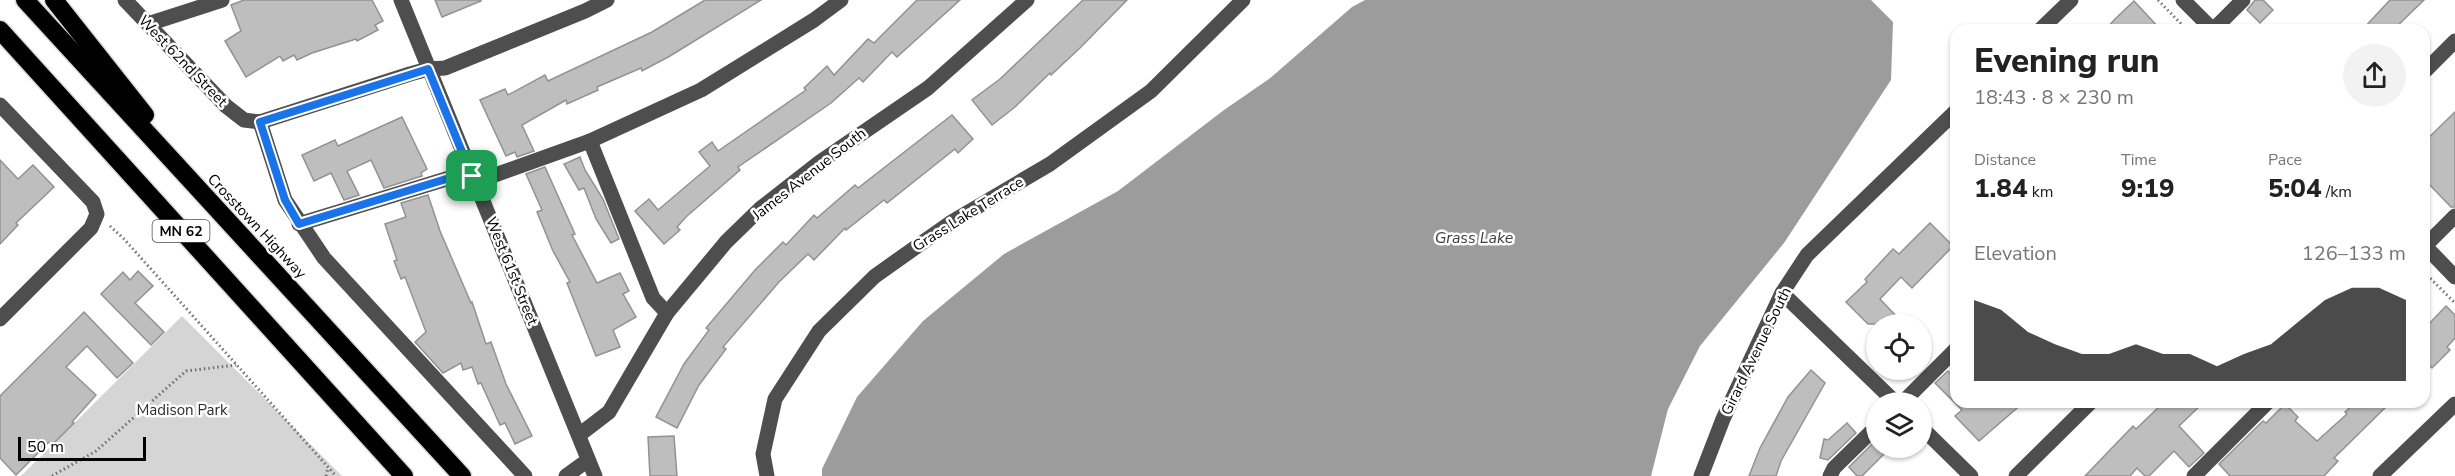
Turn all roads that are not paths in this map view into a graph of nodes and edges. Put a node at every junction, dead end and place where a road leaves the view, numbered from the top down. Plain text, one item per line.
1 (25, 0) edge
2 (54, 0) edge
3 (125, 0) edge
4 (222, 0) edge
5 (401, 0) edge
6 (607, 0) edge
7 (841, 0) edge
8 (1027, 0) edge
9 (1243, 0) edge
10 (2071, 0) edge
11 (2183, 0) edge
12 (2243, 0) edge
13 (148, 24) junction
14 (2046, 24) edge
15 (2207, 24) edge
16 (2219, 24) edge
17 (0, 30) edge
18 (0, 39) edge
19 (2455, 41) edge
20 (2430, 66) edge
21 (428, 69) junction
22 (44, 80) junction
23 (0, 105) edge
24 (1950, 117) edge
25 (260, 122) junction
26 (590, 141) junction
27 (472, 176) junction
28 (2455, 216) edge
29 (299, 224) junction
30 (2430, 240) edge
31 (250, 244) junction
32 (2430, 252) edge
33 (2455, 277) edge
34 (1782, 293) junction
35 (667, 314) junction
36 (0, 319) edge
37 (1950, 355) edge
38 (1885, 392) edge
39 (1913, 392) edge
40 (2455, 404) edge
41 (2085, 408) edge
42 (2262, 408) edge
43 (579, 435) junction
44 (1866, 437) edge
45 (1932, 438) edge
46 (588, 460) junction
47 (404, 476) edge
48 (462, 476) edge
49 (525, 476) edge
50 (566, 476) edge
51 (595, 476) edge
52 (766, 476) edge
53 (1701, 476) edge
54 (1830, 476) edge
55 (1971, 476) edge
56 (2016, 476) edge
57 (2193, 476) edge
58 (2380, 476) edge

1 - 31 highway, Crosstown Highway / MN 62
2 - 31 highway
3 - 13 street, West 62nd Street
4 - 13 street
5 - 21 street, West 61st Street
6 - 21 street
7 - 26 street
8 - 35 street, James Avenue South
9 - 52 street, Grass Lake Terrace
10 - 14 street
11 - 15 street
12 - 16 street
13 - 25 street, West 62nd Street
17 - 22 highway, MN 62
18 - 22 highway
19 - 20 street
21 - 25 street
21 - 27 street, West 61st Street
22 - 47 highway, MN 62
23 - 36 street
24 - 34 street, Girard Avenue South
25 - 29 street
26 - 27 street
26 - 35 street
27 - 29 street
27 - 43 street, West 61st Street
28 - 30 street
29 - 49 street
31 - 48 highway, Crosstown Highway / MN 62
32 - 33 street
34 - 38 street
34 - 53 street, Girard Avenue South
35 - 43 street, James Avenue South
37 - 39 street
40 - 58 street
41 - 56 street
42 - 57 street
43 - 46 street, West 61st Street
44 - 54 street
45 - 55 street
46 - 50 street
46 - 51 street, West 61st Street

